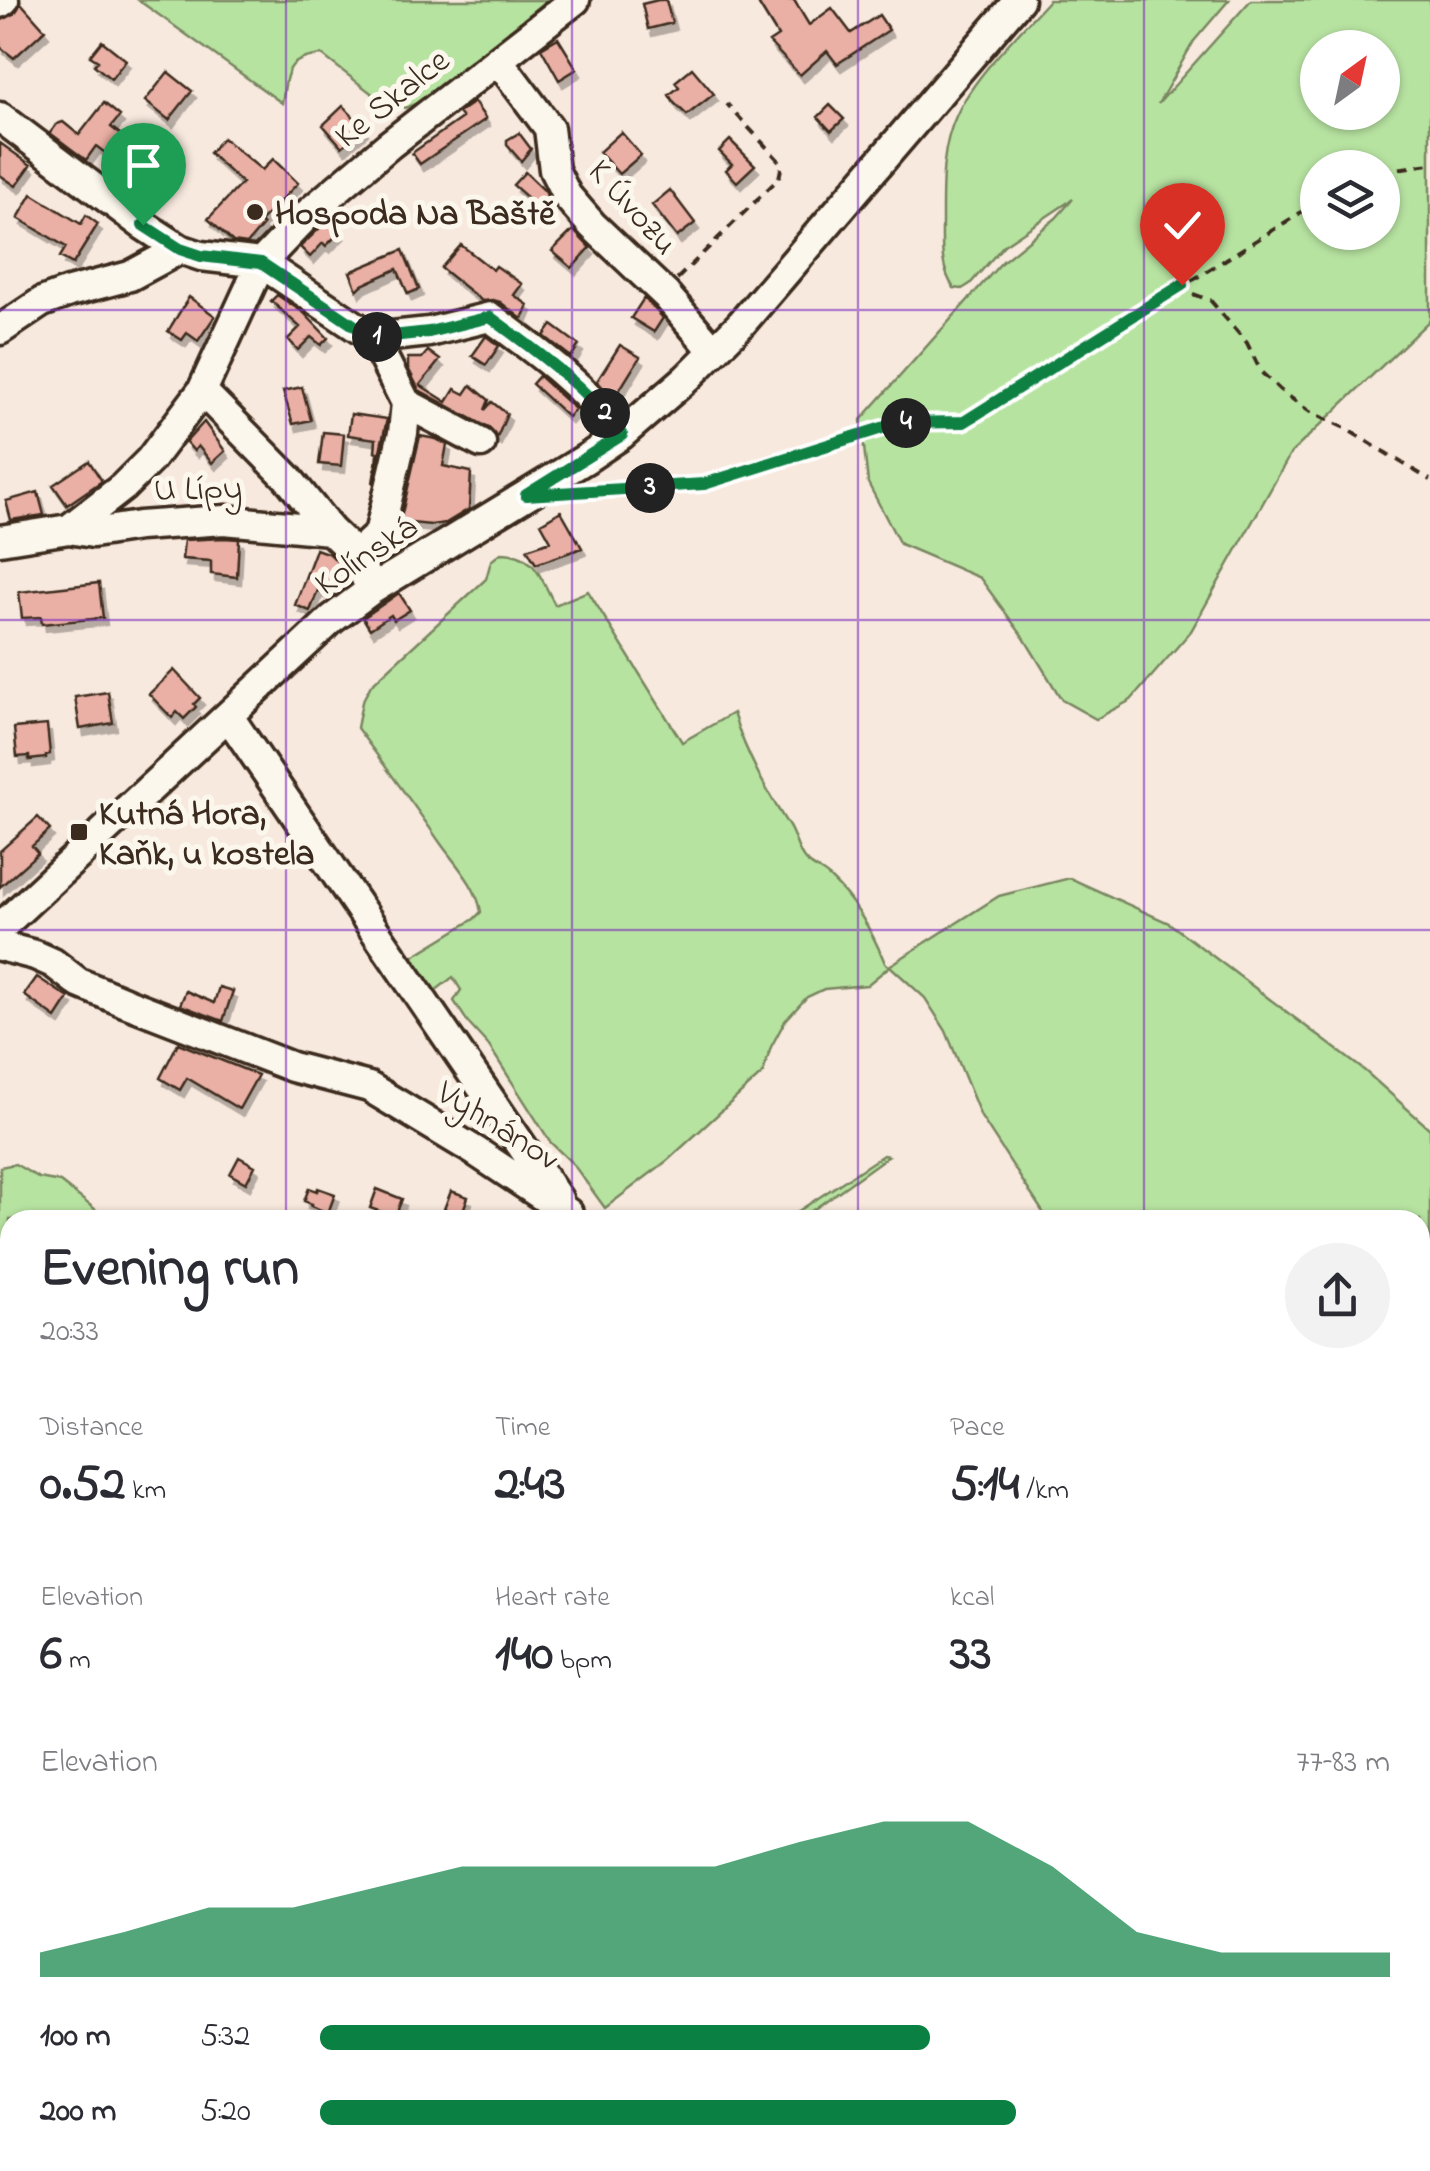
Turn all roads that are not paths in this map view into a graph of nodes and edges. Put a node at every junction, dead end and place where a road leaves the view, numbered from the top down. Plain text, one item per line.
1 (576, 0) edge
2 (1019, 0) edge
3 (498, 60) junction
4 (0, 117) edge
5 (180, 249) junction
6 (261, 263) junction
7 (0, 330) edge
8 (373, 338) junction
9 (714, 350) junction
10 (202, 391) junction
11 (406, 404) junction
12 (622, 435) junction
13 (481, 443) dead end
14 (68, 529) junction
15 (330, 530) junction
16 (0, 540) edge
17 (356, 555) junction
18 (371, 590) junction
19 (229, 717) junction
20 (0, 928) edge
21 (0, 946) edge
22 (560, 1210) edge
23 (565, 1210) edge

1 - 3 street, Ke Skalce
2 - 9 street, Kolínská
3 - 6 street, Ke Skalce
3 - 9 street, K Úvozu
4 - 5 street
5 - 6 street
5 - 7 street
6 - 8 street
6 - 10 street, Ke Skalce
8 - 11 street
8 - 12 street
9 - 12 street, Kolínská
10 - 14 street, Ke Skalce
10 - 15 street, U Lípy
11 - 13 street
11 - 17 street
12 - 18 street, Kolínská
14 - 15 street, U Lípy
14 - 16 street, U Lípy
15 - 17 street, U Lípy
17 - 18 street, U Lípy
18 - 19 street, Kolínská
19 - 20 street, Kolínská
19 - 23 street, Vyhnánov
21 - 22 street, Vyhnánov

